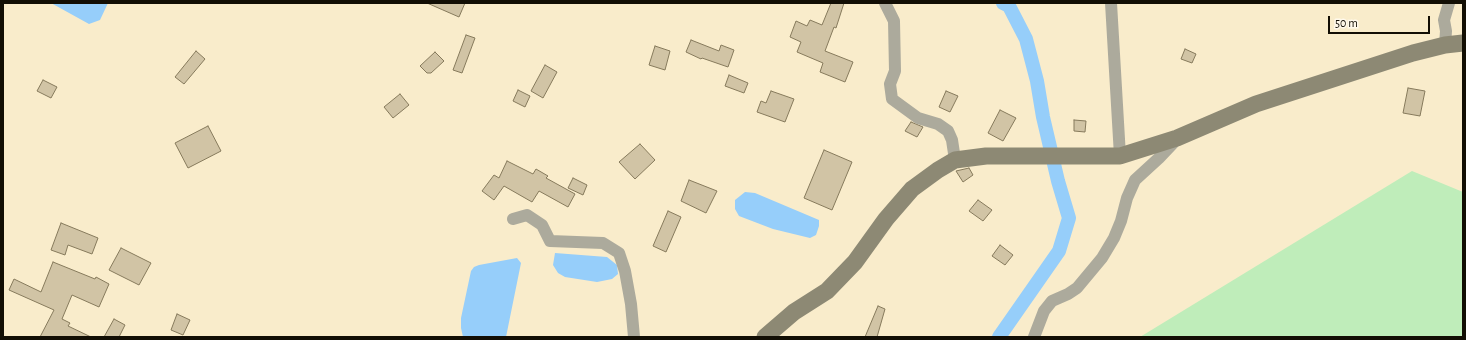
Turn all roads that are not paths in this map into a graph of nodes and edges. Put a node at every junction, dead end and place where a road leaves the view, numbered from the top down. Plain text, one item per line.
1 (885, 3) edge
2 (1111, 3) edge
3 (1449, 3) edge
4 (1463, 43) edge
5 (1445, 45) junction
6 (1178, 138) junction
7 (1120, 156) junction
8 (955, 160) junction
9 (513, 219) dead end
10 (634, 337) edge
11 (766, 337) edge
12 (1034, 337) edge

1 - 8 street
2 - 7 street
3 - 5 street
4 - 5 street
5 - 6 street
6 - 7 street
6 - 12 street
7 - 8 street
8 - 11 street
9 - 10 street

